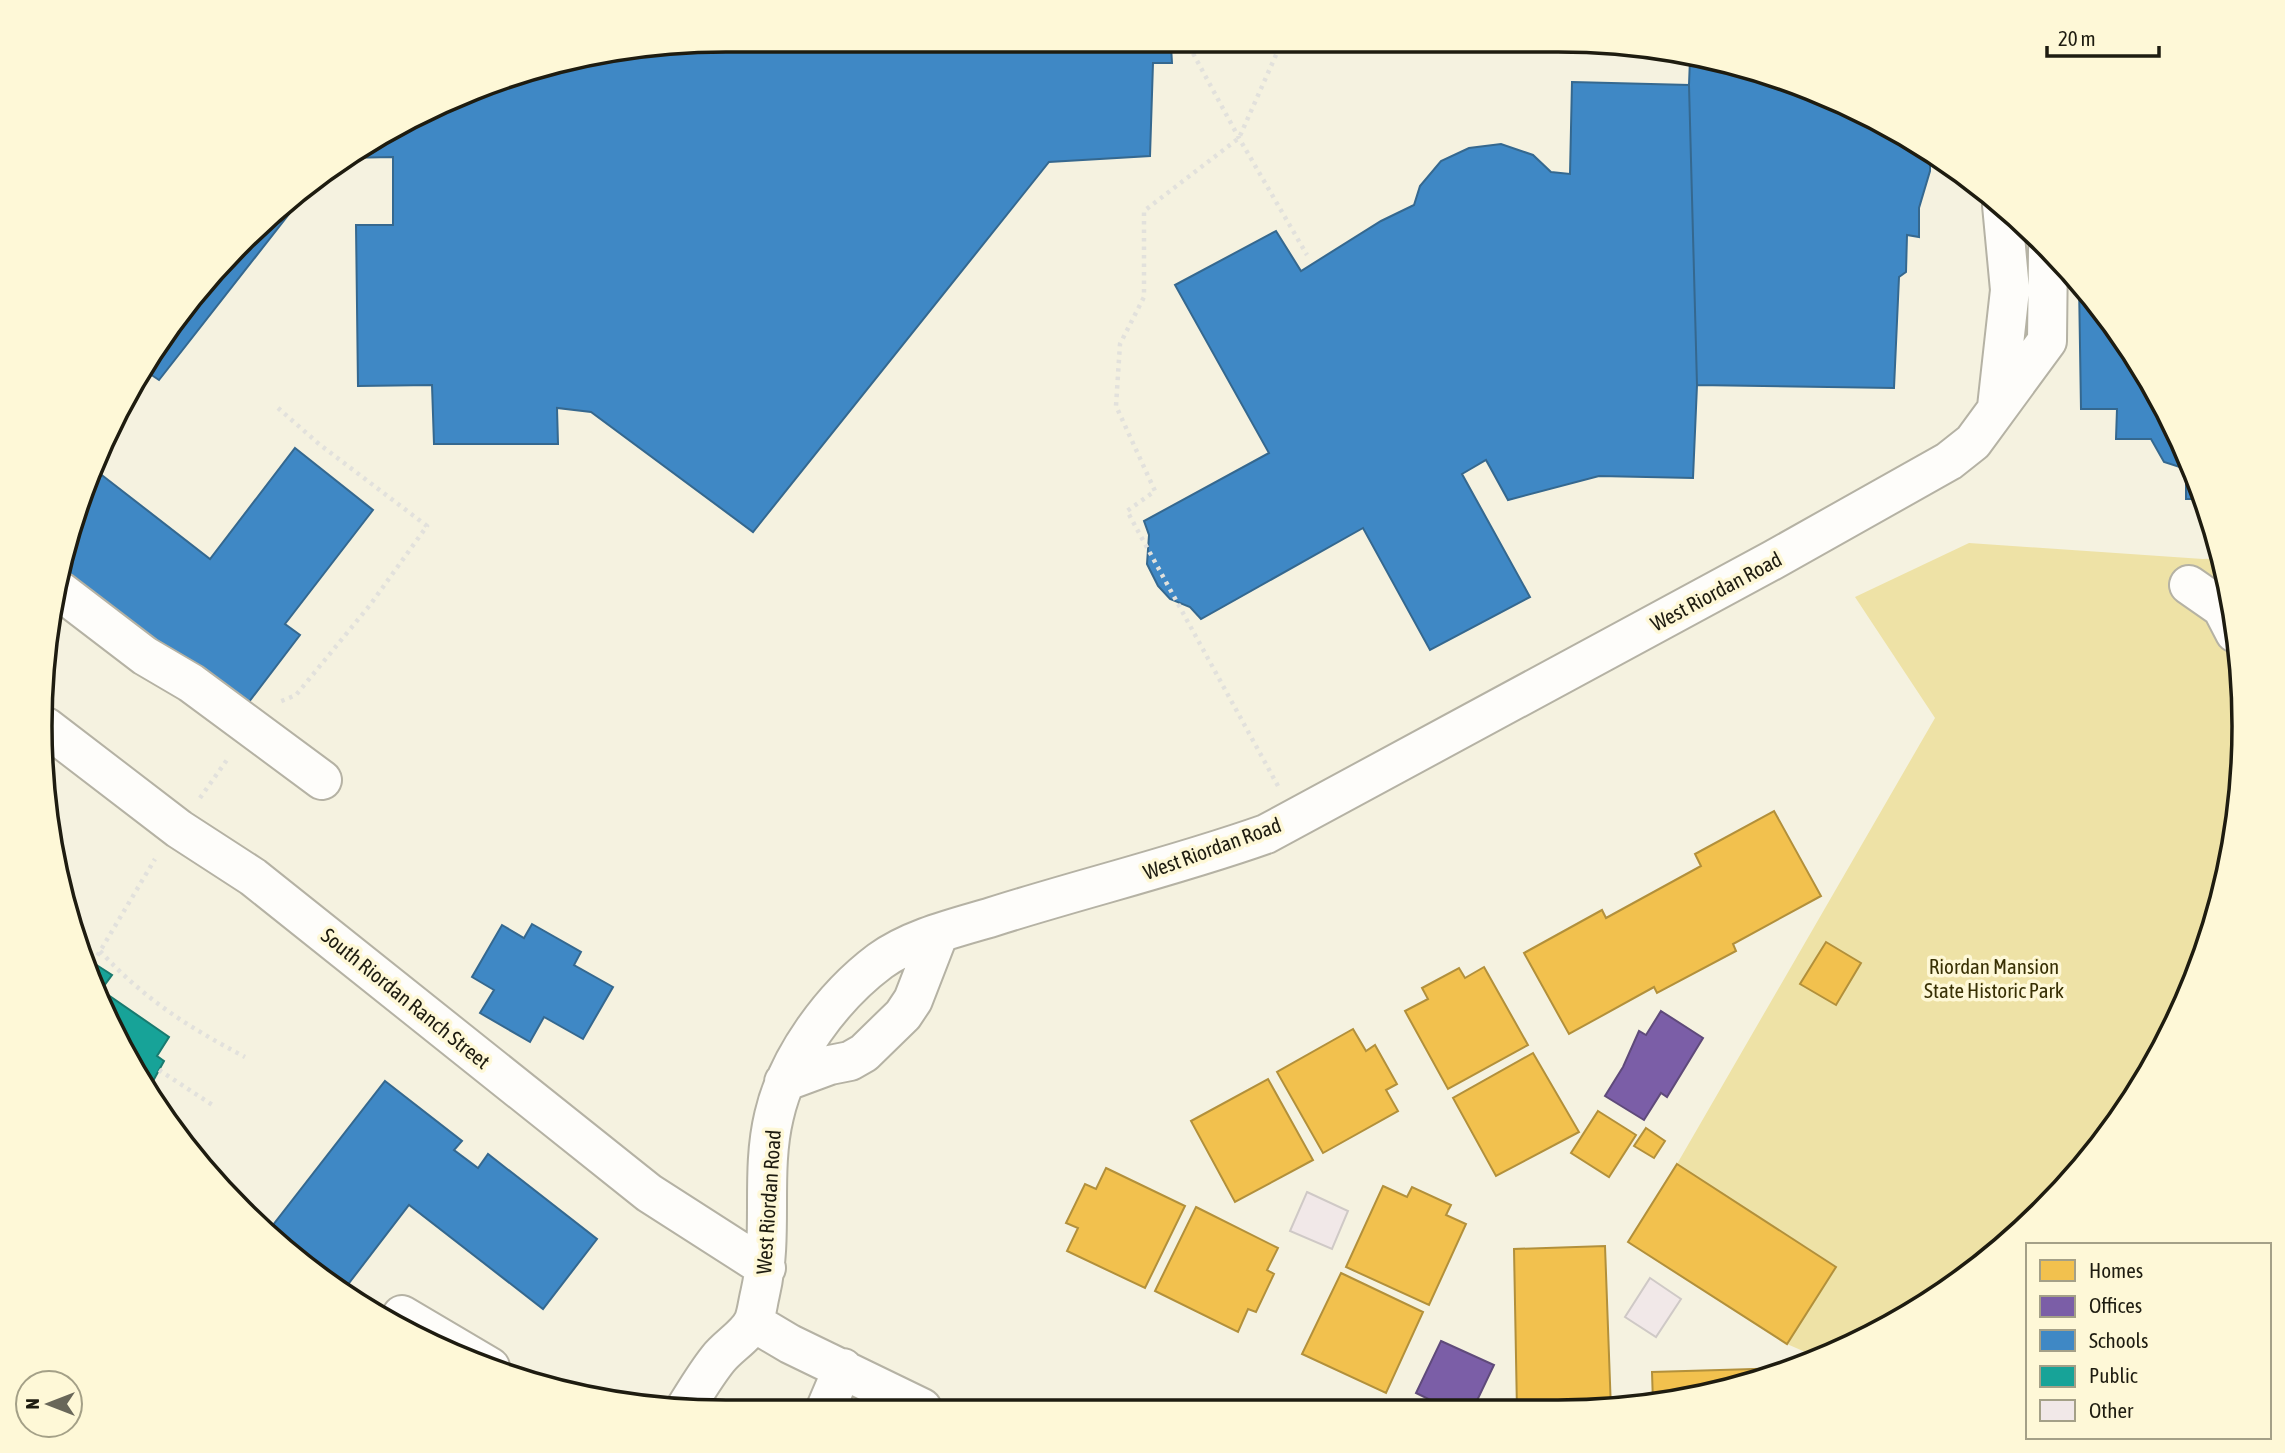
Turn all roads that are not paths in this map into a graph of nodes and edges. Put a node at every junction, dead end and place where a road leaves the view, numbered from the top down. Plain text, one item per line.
1 (2003, 220) edge
2 (2048, 264) edge
3 (1997, 412) junction
4 (2189, 585) dead end
5 (65, 595) edge
6 (2222, 611) edge
7 (52, 732) edge
8 (322, 779) dead end
9 (939, 933) junction
10 (784, 1082) junction
11 (766, 1268) junction
12 (402, 1315) dead end
13 (753, 1322) junction
14 (432, 1333) edge
15 (843, 1368) junction
16 (691, 1399) edge
17 (829, 1400) edge
18 (906, 1400) edge

1 - 3 street
2 - 3 street, West Riordan Road
3 - 9 street, West Riordan Road
4 - 6 street
5 - 8 street
7 - 11 street, South Riordan Ranch Street
9 - 10 street, West Riordan Road
9 - 10 street
10 - 11 street, West Riordan Road
11 - 13 street, West Riordan Road
12 - 14 street
13 - 15 street
13 - 16 street, West Riordan Road
15 - 17 street
15 - 18 street

